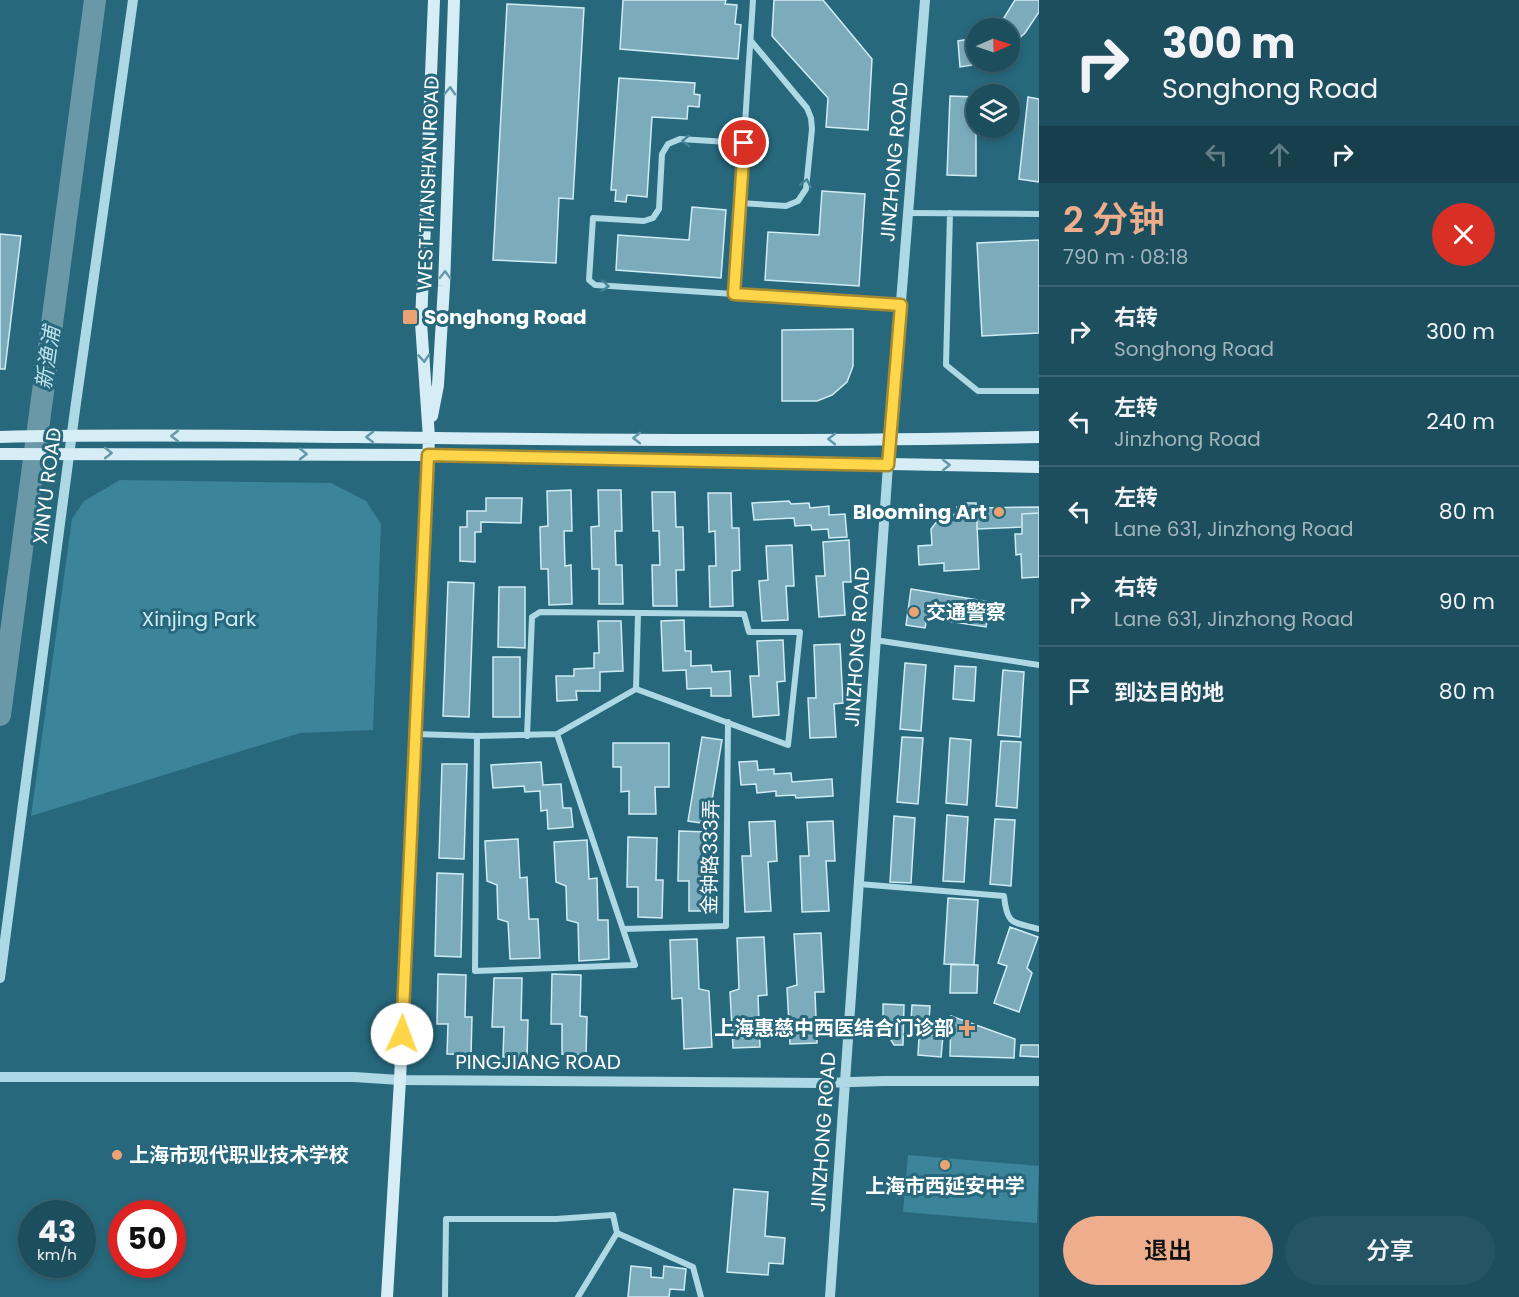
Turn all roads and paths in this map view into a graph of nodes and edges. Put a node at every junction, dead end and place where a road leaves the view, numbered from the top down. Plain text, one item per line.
1 (134, 0) edge
2 (434, 0) edge
3 (454, 0) edge
4 (753, 0) edge
5 (925, 0) edge
6 (751, 41) junction
7 (744, 143) junction
8 (740, 203) junction
9 (908, 213) junction
10 (950, 213) junction
11 (1039, 214) edge
12 (734, 294) junction
13 (901, 305) junction
14 (1039, 391) edge
15 (72, 436) junction
16 (0, 437) edge
17 (1039, 437) edge
18 (429, 438) junction
19 (890, 439) junction
20 (70, 453) junction
21 (0, 454) edge
22 (428, 455) junction
23 (888, 465) junction
24 (1039, 467) edge
25 (638, 613) junction
26 (875, 640) junction
27 (1039, 664) edge
28 (636, 689) junction
29 (728, 722) junction
30 (415, 734) junction
31 (557, 734) junction
32 (477, 736) junction
33 (527, 736) junction
34 (859, 884) junction
35 (623, 929) junction
36 (1039, 929) edge
37 (0, 978) edge
38 (0, 1077) edge
39 (400, 1080) junction
40 (1039, 1081) edge
41 (844, 1082) junction
42 (617, 1233) junction
43 (387, 1297) edge
44 (445, 1297) edge
45 (578, 1297) edge
46 (701, 1297) edge
47 (830, 1297) edge

1 - 15 street, XINYU ROAD
2 -> 18 main road, WEST TIANSHAN ROAD
18 -> 3 main road, WEST TIANSHAN ROAD
4 - 6 street
5 - 9 street, JINZHONG ROAD
6 - 7 street
8 -> 6 street
7 - 8 street
7 -> 12 street
8 - 12 street
9 - 10 street
9 - 13 street, JINZHONG ROAD
10 - 11 street
10 - 14 street
12 - 13 street
13 - 19 street, JINZHONG ROAD
15 - 16 main road
18 -> 15 main road
15 - 20 street, XINYU ROAD
17 - 19 main road
19 -> 18 main road
18 - 22 main road, WEST TIANSHAN ROAD
19 - 23 street, JINZHONG ROAD
20 - 21 main road
20 -> 22 main road
20 - 37 street, XINYU ROAD
22 - 23 main road
22 - 30 main road, WEST TIANSHAN ROAD
23 -> 24 main road
23 - 26 street, JINZHONG ROAD
25 - 28 street
25 - 29 street
25 - 33 street
26 - 27 street
26 - 34 street, JINZHONG ROAD
28 - 29 street
28 - 31 street
29 - 35 street, 金钟路333弄
30 - 32 street
30 - 39 main road, WEST TIANSHAN ROAD
31 - 33 street
31 - 35 street
32 - 33 street
32 - 35 street
34 - 36 street
34 - 41 street, JINZHONG ROAD
38 - 39 street, PINGJIANG ROAD
39 - 41 street, PINGJIANG ROAD
39 - 43 main road, WEST TIANSHAN ROAD
40 - 41 street, PINGJIANG ROAD
41 - 47 street, JINZHONG ROAD
42 - 44 street
42 - 45 street
42 - 46 street

